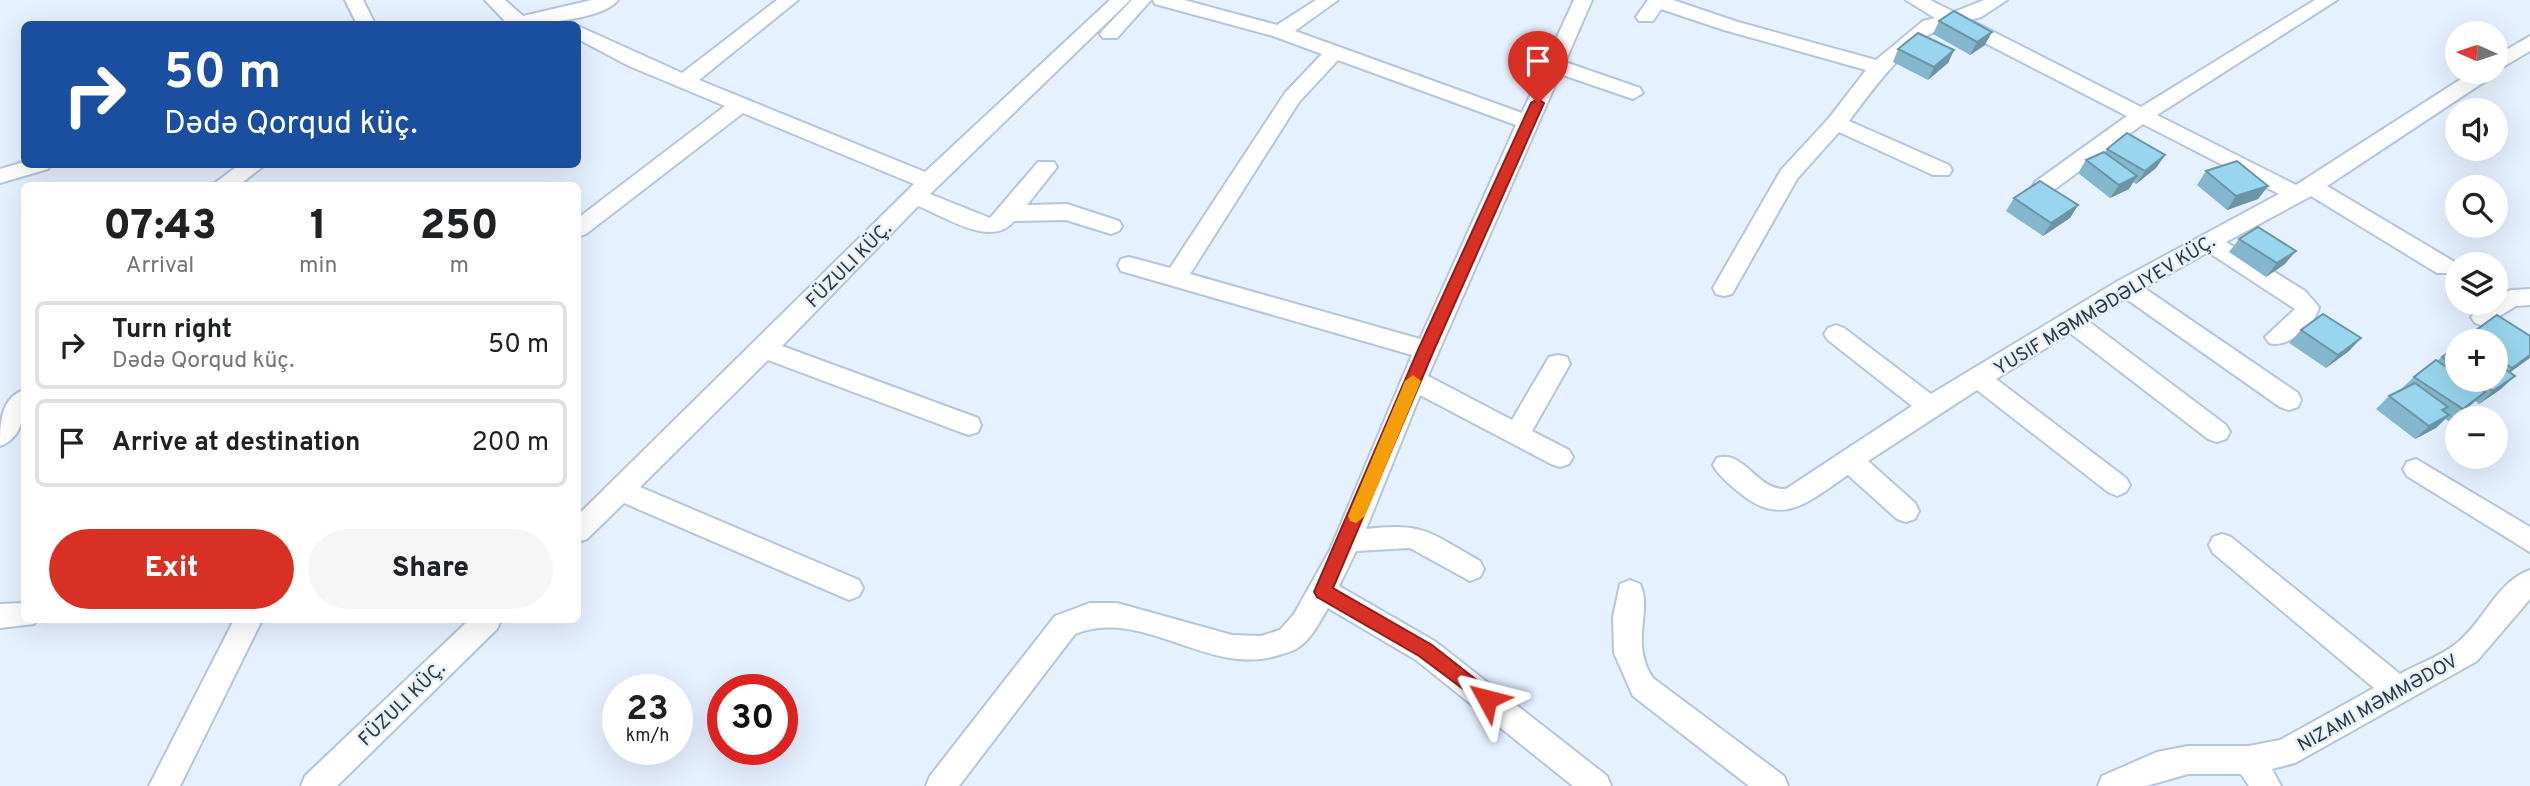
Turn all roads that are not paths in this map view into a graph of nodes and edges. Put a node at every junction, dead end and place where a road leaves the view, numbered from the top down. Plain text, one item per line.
1 (354, 0) edge
2 (494, 0) edge
3 (609, 0) edge
4 (789, 0) edge
5 (1121, 0) edge
6 (1142, 0) edge
7 (1162, 0) edge
8 (1329, 0) edge
9 (1583, 0) edge
10 (1915, 0) edge
11 (1998, 0) edge
12 (2328, 0) edge
13 (1646, 17) dead end
14 (1952, 19) junction
15 (564, 20) edge
16 (364, 21) edge
17 (512, 21) edge
18 (1280, 32) junction
19 (581, 34) edge
20 (1110, 34) dead end
21 (2530, 42) edge
22 (1336, 51) junction
23 (2508, 57) edge
24 (1554, 65) junction
25 (1879, 67) junction
26 (685, 81) junction
27 (2467, 84) edge
28 (1633, 93) dead end
29 (740, 105) junction
30 (2142, 115) junction
31 (1530, 122) junction
32 (1836, 123) junction
33 (1046, 167) dead end
34 (27, 168) edge
35 (250, 168) edge
36 (1941, 170) dead end
37 (0, 176) edge
38 (228, 182) edge
39 (2043, 187) edge
40 (922, 189) junction
41 (2304, 190) junction
42 (1008, 213) junction
43 (1111, 226) dead end
44 (581, 227) edge
45 (2209, 242) junction
46 (1129, 265) dead end
47 (2445, 267) dead end
48 (1175, 279) junction
49 (2126, 287) junction
50 (1724, 288) dead end
51 (2530, 297) edge
52 (2483, 317) dead end
53 (2071, 321) junction
54 (1836, 334) dead end
55 (2277, 337) dead end
56 (764, 348) junction
57 (1426, 350) junction
58 (1558, 364) dead end
59 (1979, 379) junction
60 (1413, 380) junction
61 (2289, 400) dead end
62 (21, 404) edge
63 (1930, 407) junction
64 (969, 425) dead end
65 (2217, 432) dead end
66 (1518, 433) junction
67 (0, 436) edge
68 (1560, 457) dead end
69 (1850, 461) junction
70 (1726, 465) dead end
71 (2416, 469) dead end
72 (2117, 485) dead end
73 (620, 490) junction
74 (1906, 511) dead end
75 (581, 528) edge
76 (1347, 539) junction
77 (2530, 541) edge
78 (2222, 545) dead end
79 (1469, 569) dead end
80 (2530, 582) edge
81 (849, 588) dead end
82 (1323, 592) junction
83 (1630, 592) dead end
84 (21, 615) edge
85 (0, 616) edge
86 (246, 623) edge
87 (483, 623) edge
88 (2396, 689) junction
89 (2249, 760) junction
90 (164, 786) edge
91 (316, 786) edge
92 (941, 786) edge
93 (1597, 786) edge
94 (1773, 786) edge
95 (2113, 786) edge
96 (2266, 786) edge

1 - 16 street
2 - 17 street
3 - 15 street
4 - 26 street
5 - 40 street, FÜZULI KÜÇ.
6 - 20 street
7 - 18 street
8 - 18 street
9 - 24 street
10 - 14 street
11 - 14 street
12 - 30 street
13 - 25 street
14 - 25 street
14 - 30 street
18 - 22 street
19 - 26 street
21 - 23 street
22 - 31 street
22 - 48 street
24 - 28 street
24 - 31 street
25 - 32 street
26 - 29 street
27 - 41 street, YUSIF MƏMMƏDƏLIYEV KÜÇ.
29 - 40 street
29 - 44 street
30 - 39 street
30 - 41 street
31 - 57 street
32 - 36 street
32 - 50 street
33 - 42 street
34 - 37 street
35 - 38 street
40 - 42 street
40 - 56 street, FÜZULI KÜÇ.
41 - 45 street, YUSIF MƏMMƏDƏLIYEV KÜÇ.
41 - 47 street
42 - 43 street
45 - 49 street, YUSIF MƏMMƏDƏLIYEV KÜÇ.
45 - 55 street
46 - 48 street
48 - 57 street
49 - 53 street, YUSIF MƏMMƏDƏLIYEV KÜÇ.
49 - 61 street
51 - 52 street
53 - 59 street, YUSIF MƏMMƏDƏLIYEV KÜÇ.
53 - 65 street
54 - 63 street
56 - 64 street
56 - 73 street, FÜZULI KÜÇ.
57 - 60 street
58 - 66 street
59 - 63 street, YUSIF MƏMMƏDƏLIYEV KÜÇ.
59 - 72 street
60 - 66 street
60 - 76 street
62 - 67 street
63 - 69 street, YUSIF MƏMMƏDƏLIYEV KÜÇ.
66 - 68 street
69 - 70 street, YUSIF MƏMMƏDƏLIYEV KÜÇ.
69 - 74 street
71 - 77 street
73 - 75 street, FÜZULI KÜÇ.
73 - 81 street
76 - 79 street
76 - 82 street
78 - 88 street
80 - 88 street, NIZAMI MƏMMƏDOV
82 - 92 street
82 - 93 street
83 - 94 street
84 - 85 street
86 - 90 street
87 - 91 street, FÜZULI KÜÇ.
88 - 89 street, NIZAMI MƏMMƏDOV
89 - 95 street, NIZAMI MƏMMƏDOV
89 - 96 street

